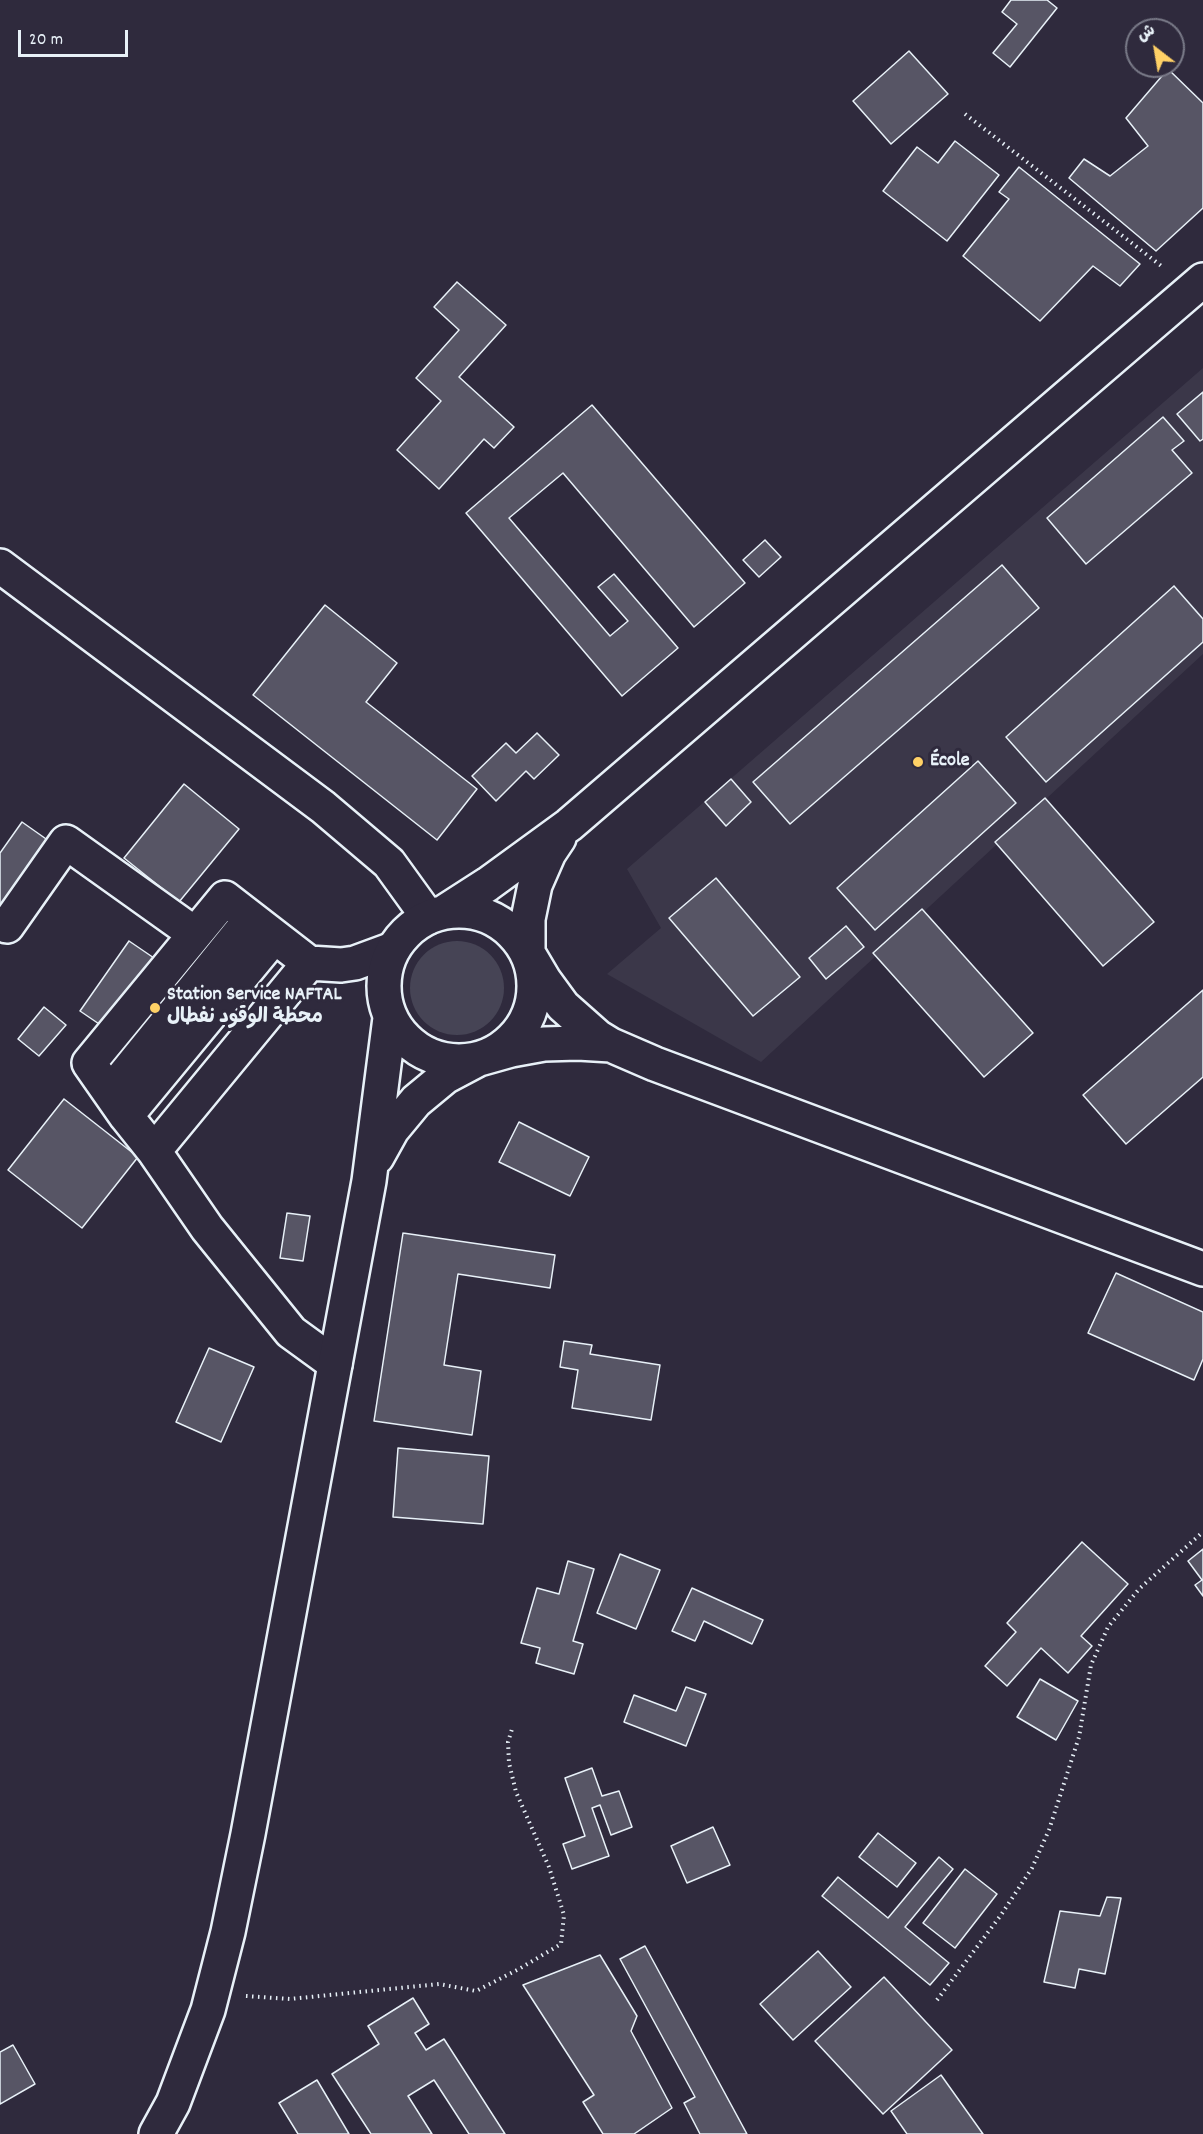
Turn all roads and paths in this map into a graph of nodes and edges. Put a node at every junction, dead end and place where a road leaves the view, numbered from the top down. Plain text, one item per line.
1 (965, 114) dead end
2 (1198, 285) edge
3 (0, 566) edge
4 (569, 825) junction
5 (437, 914) junction
6 (7, 926) dead end
7 (263, 928) junction
8 (195, 934) junction
9 (393, 949) junction
10 (528, 953) junction
11 (309, 963) junction
12 (390, 1018) junction
13 (611, 1045) junction
14 (479, 1059) junction
15 (118, 1104) junction
16 (154, 1151) junction
17 (369, 1181) junction
18 (1203, 1269) edge
19 (335, 1364) junction
20 (1203, 1532) edge
21 (512, 1729) dead end
22 (213, 1993) junction
23 (937, 2000) dead end
24 (156, 2134) edge

1 - 2 path
2 - 4 main road
3 - 5 main road
4 - 5 main road
4 - 10 main road
5 - 9 main road
5 - 10 main road
6 - 8 main road
7 - 8 main road
7 - 11 main road
7 - 15 main road
8 - 15 main road
9 - 11 main road
9 - 12 main road
10 - 13 main road
10 - 14 main road
11 - 16 main road
12 - 14 main road
12 - 17 main road
13 - 14 main road
13 - 18 main road
14 - 17 main road
15 - 16 main road
16 - 19 main road
17 - 19 main road
19 - 22 main road
20 - 23 path
21 - 22 path
22 - 24 main road

